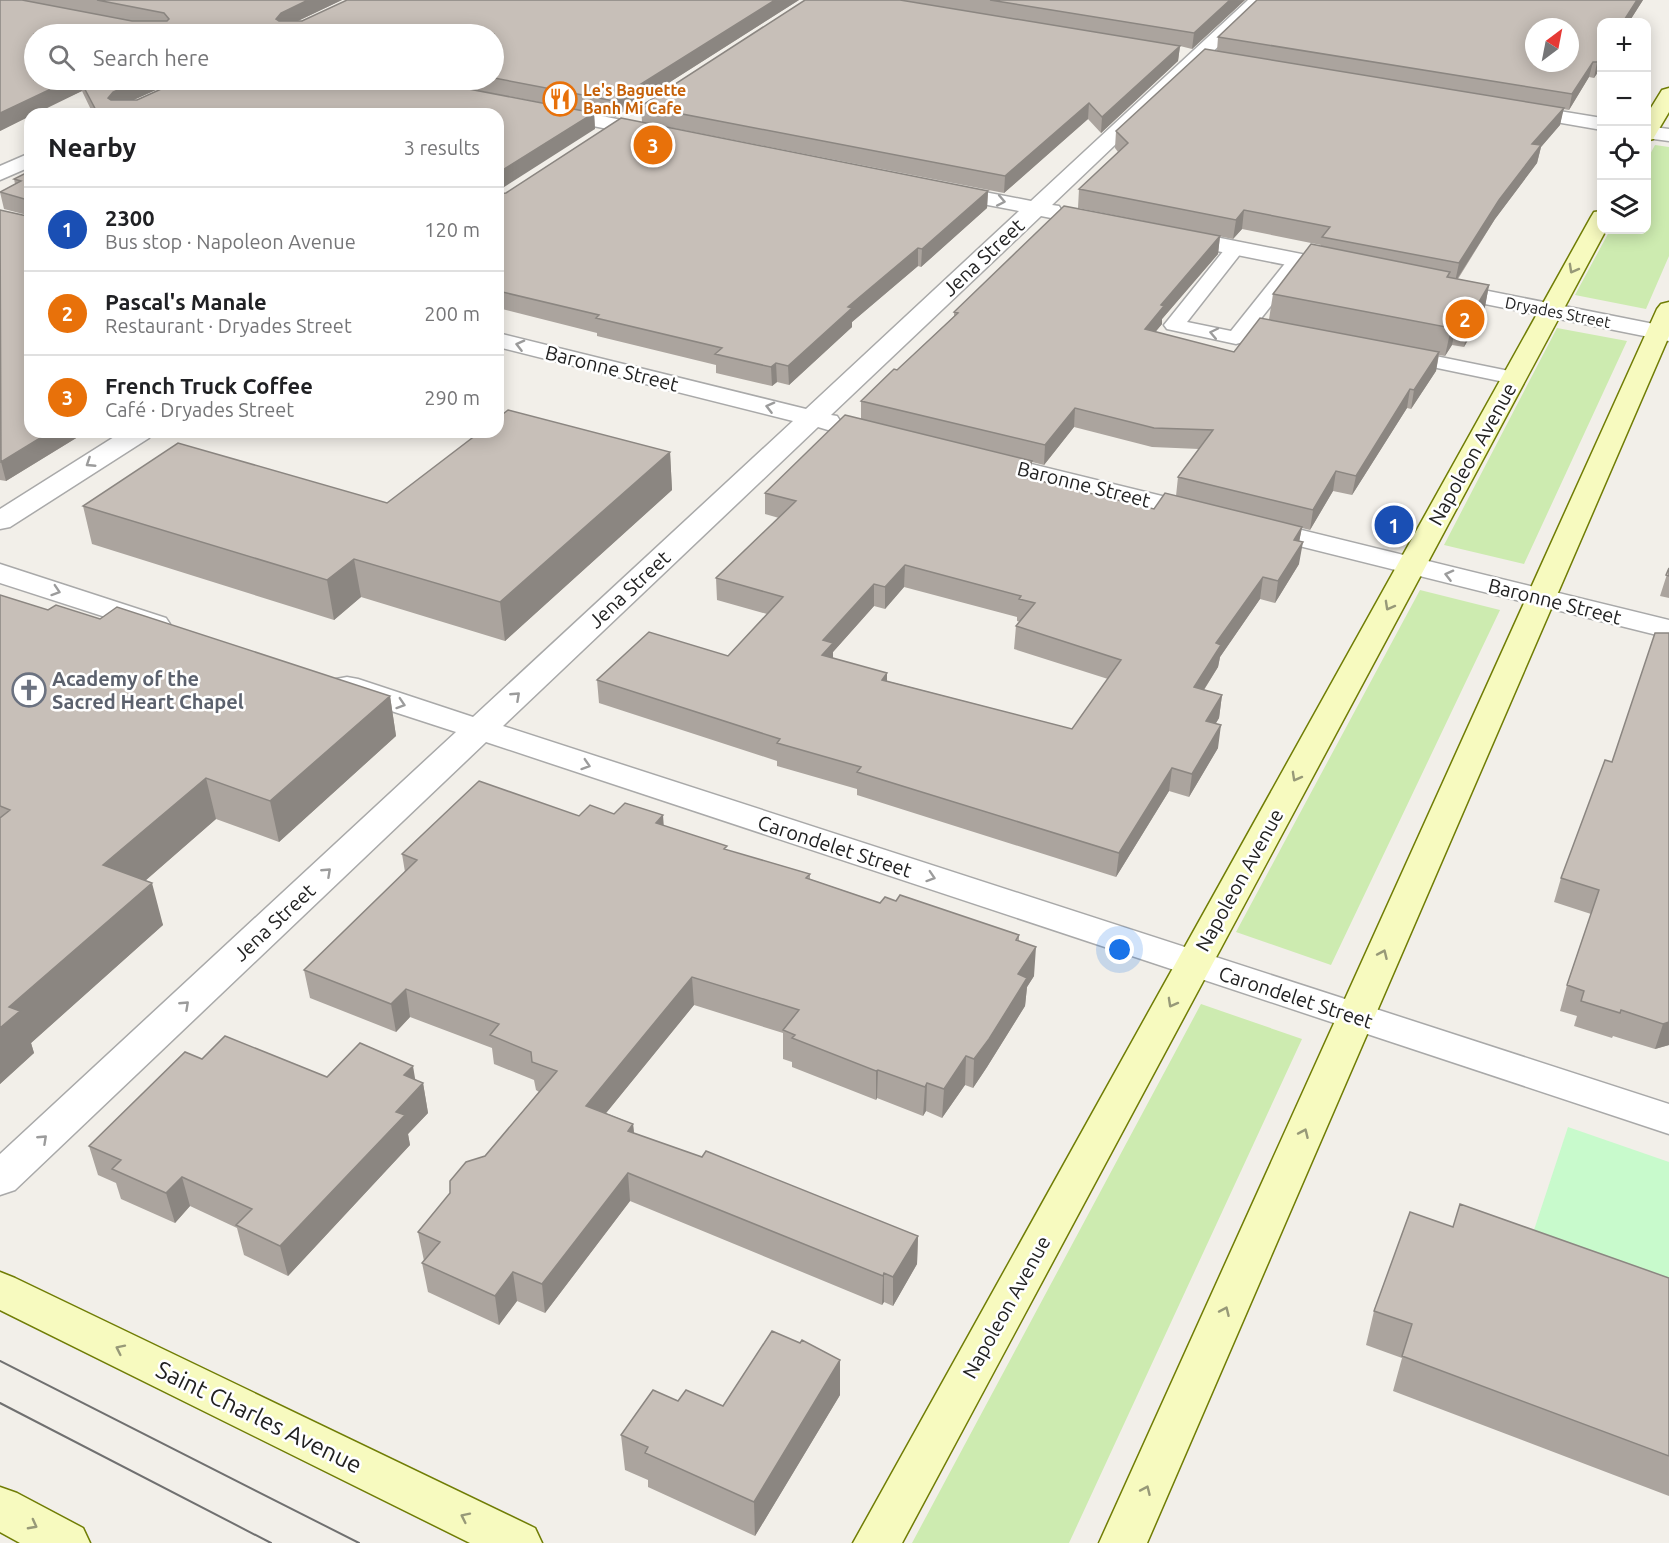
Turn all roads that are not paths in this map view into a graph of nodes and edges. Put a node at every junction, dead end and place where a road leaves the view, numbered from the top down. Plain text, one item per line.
1 (1258, 0) edge
2 (1669, 94) edge
3 (526, 107) edge
4 (1497, 107) edge
5 (639, 113) dead end
6 (1597, 123) edge
7 (619, 125) junction
8 (1651, 126) edge
9 (1651, 133) edge
10 (1669, 135) edge
11 (677, 137) edge
12 (599, 138) edge
13 (24, 162) edge
14 (0, 174) edge
15 (920, 185) edge
16 (1035, 208) junction
17 (1069, 215) edge
18 (1597, 227) edge
19 (1158, 233) edge
20 (1236, 248) junction
21 (1298, 260) junction
22 (1367, 274) edge
23 (1424, 285) edge
24 (1551, 310) junction
25 (1247, 325) junction
26 (1666, 325) edge
27 (1305, 336) edge
28 (504, 341) edge
29 (1386, 352) edge
30 (1514, 378) junction
31 (812, 418) junction
32 (858, 429) edge
33 (131, 438) edge
34 (962, 454) edge
35 (0, 521) edge
36 (1412, 565) junction
37 (0, 573) edge
38 (1541, 597) junction
39 (1669, 629) edge
40 (189, 635) edge
41 (312, 675) edge
42 (479, 730) junction
43 (1194, 963) junction
44 (1356, 1016) junction
45 (1669, 1119) edge
46 (0, 1179) edge
47 (0, 1290) edge
48 (0, 1508) edge
49 (66, 1543) edge
50 (518, 1543) edge
51 (877, 1543) edge
52 (1123, 1543) edge

1 - 16 street, Jena Street
2 - 8 main road
3 - 7 street
4 - 6 street
5 - 7 street
7 - 11 street
7 - 12 street
9 - 10 street
13 - 14 street
15 -> 16 street
16 - 17 street
16 - 31 street, Jena Street
18 -> 24 main road, Napoleon Avenue
19 - 20 street
20 - 21 street
25 -> 20 lane
21 - 22 street
21 - 25 lane
23 - 24 street, Dryades Street
24 - 26 street, Dryades Street
24 - 30 main road, Napoleon Avenue
25 - 27 lane
26 - 38 main road
31 -> 28 street, Baronne Street
29 - 30 lane
30 - 36 main road, Napoleon Avenue
31 - 32 street, Baronne Street
42 -> 31 street, Jena Street
33 -> 35 street
34 - 36 street, Baronne Street
38 -> 36 street, Baronne Street
36 -> 43 main road, Napoleon Avenue
37 -> 40 street
38 - 39 street, Baronne Street
44 -> 38 main road
41 -> 42 street, Carondelet Street
42 -> 43 street, Carondelet Street
46 -> 42 street, Jena Street
43 - 44 street, Carondelet Street
43 -> 51 main road, Napoleon Avenue
44 - 45 street, Carondelet Street
52 -> 44 main road
50 -> 47 main road, Saint Charles Avenue
48 -> 49 main road

